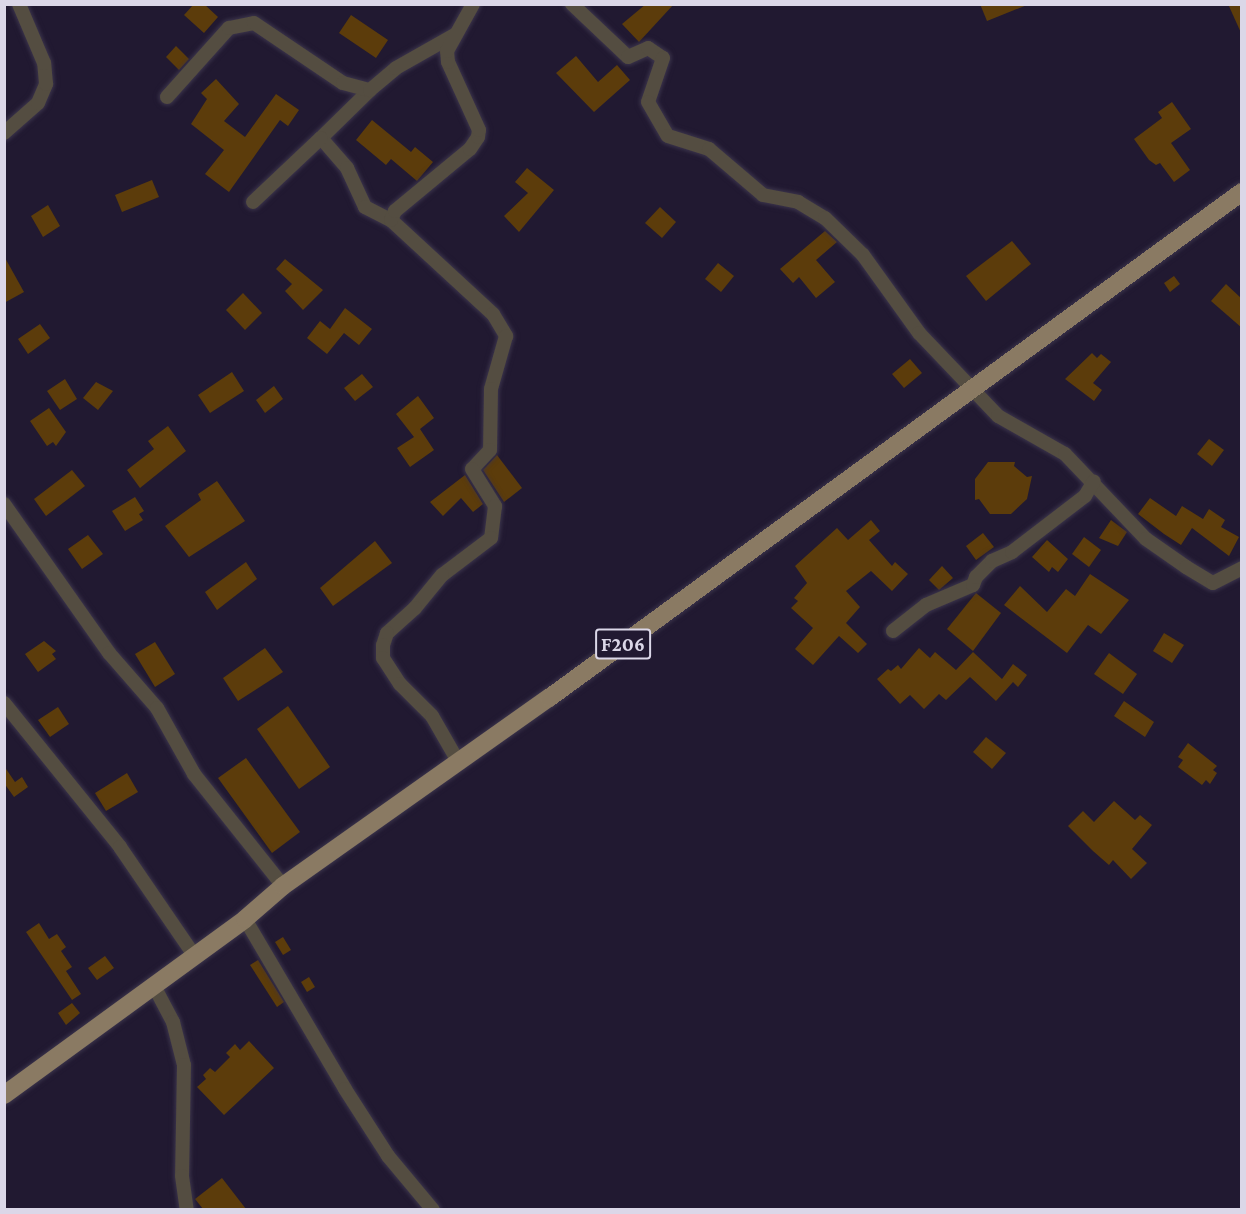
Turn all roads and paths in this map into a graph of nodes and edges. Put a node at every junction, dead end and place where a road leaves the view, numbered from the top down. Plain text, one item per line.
1 (19, 4) edge
2 (472, 4) edge
3 (572, 4) edge
4 (456, 34) junction
5 (370, 90) junction
6 (167, 97) dead end
7 (4, 133) edge
8 (321, 138) junction
9 (1242, 192) edge
10 (253, 202) dead end
11 (391, 220) junction
12 (972, 389) junction
13 (1094, 482) junction
14 (4, 504) edge
15 (1242, 567) edge
16 (893, 631) dead end
17 (4, 703) edge
18 (459, 763) junction
19 (283, 886) junction
20 (245, 919) junction
21 (194, 955) junction
22 (154, 986) junction
23 (4, 1095) edge
24 (187, 1209) edge
25 (434, 1209) edge

1 - 7 street
2 - 4 street
3 - 12 street
4 - 5 street
4 - 11 street
5 - 6 street
5 - 8 street
8 - 10 street
8 - 11 street
9 - 12 main road, F206
11 - 18 street
12 - 13 street
12 - 18 main road, F206
13 - 15 street
13 - 16 street
14 - 19 street
17 - 21 street
18 - 19 main road, F206
19 - 20 main road, F206
20 - 21 main road, F206
20 - 25 street
21 - 22 main road, F206
22 - 23 main road, F206
22 - 24 street

